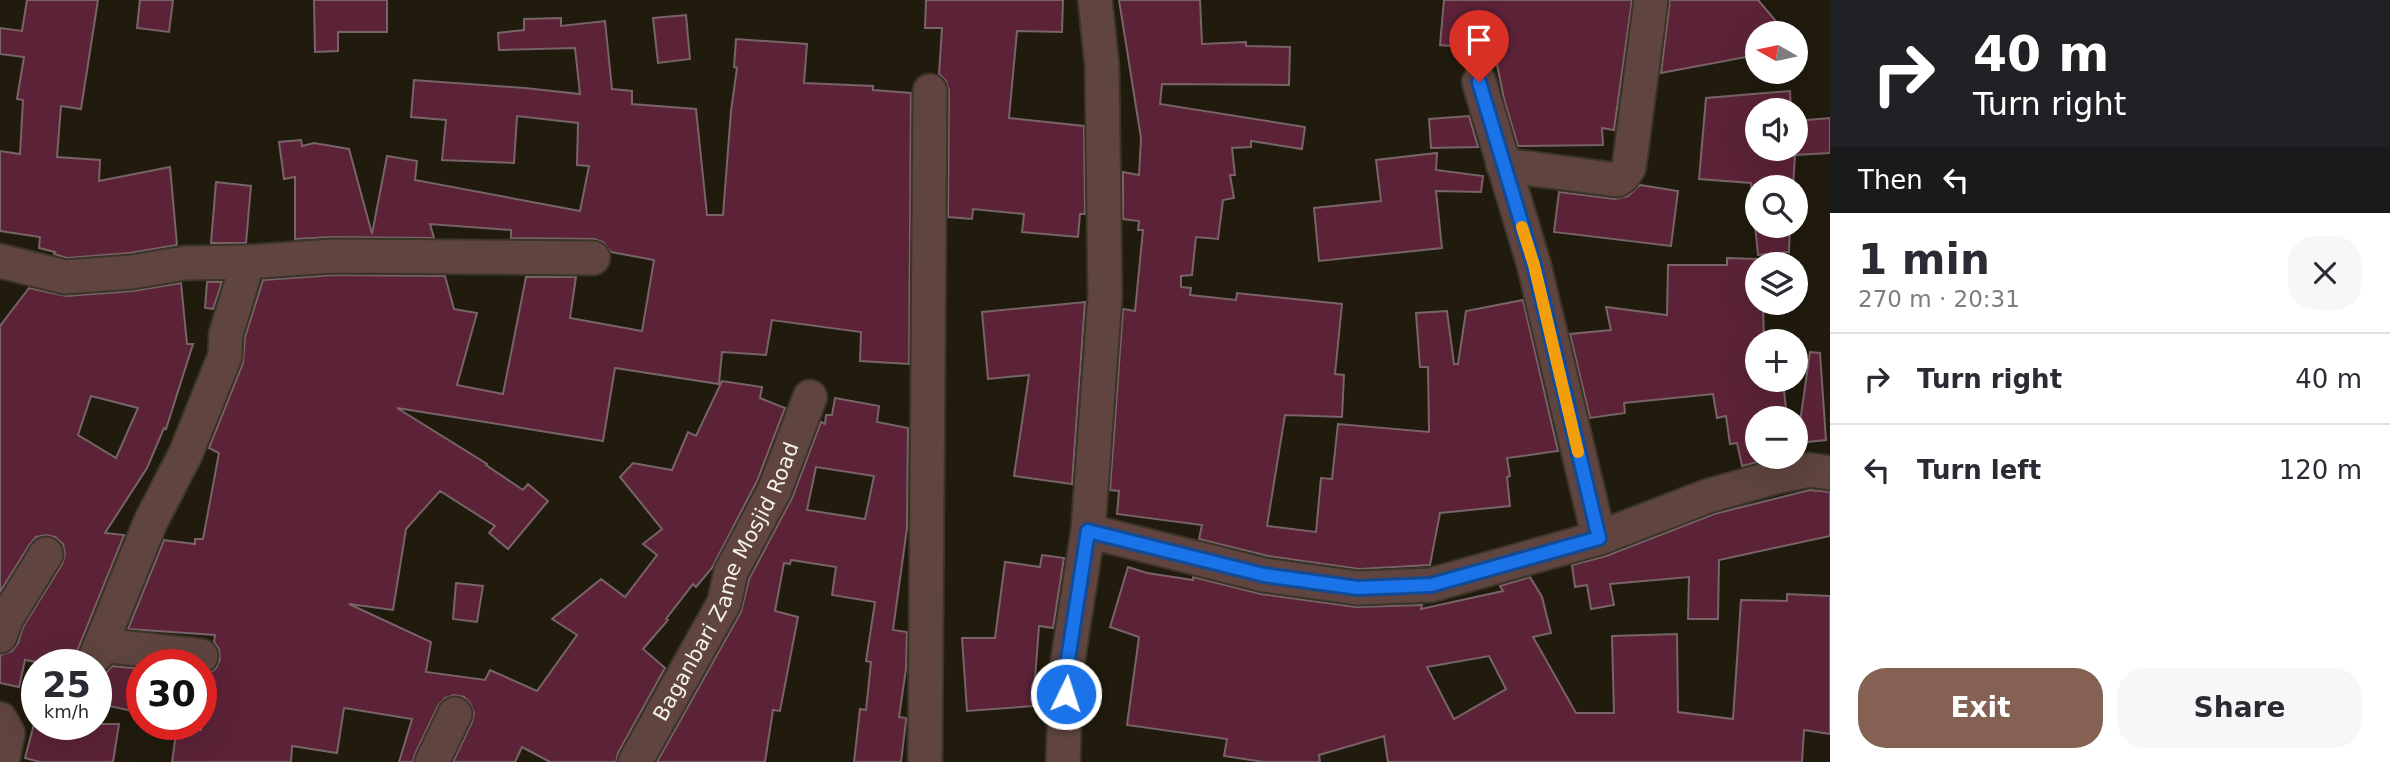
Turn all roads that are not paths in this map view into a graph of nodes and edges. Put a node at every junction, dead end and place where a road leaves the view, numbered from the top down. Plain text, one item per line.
1 (1095, 0) edge
2 (1651, 0) edge
3 (1479, 82) dead end
4 (930, 91) dead end
5 (1503, 165) junction
6 (593, 258) dead end
7 (0, 261) edge
8 (247, 262) junction
9 (810, 397) dead end
10 (1830, 473) edge
11 (1088, 531) junction
12 (1599, 538) junction
13 (46, 554) dead end
14 (0, 636) edge
15 (126, 652) edge
16 (455, 714) dead end
17 (0, 719) edge
18 (2, 762) edge
19 (432, 762) edge
20 (635, 762) edge
21 (925, 762) edge
22 (1063, 762) edge

1 - 11 street
2 - 5 street
3 - 5 street
4 - 21 street
5 - 12 street
6 - 8 street
7 - 8 street
8 - 15 street
9 - 20 street, Baganbari Zame Mosjid Road
10 - 12 street
11 - 12 street
11 - 22 street
13 - 14 street
16 - 19 street
17 - 18 street

